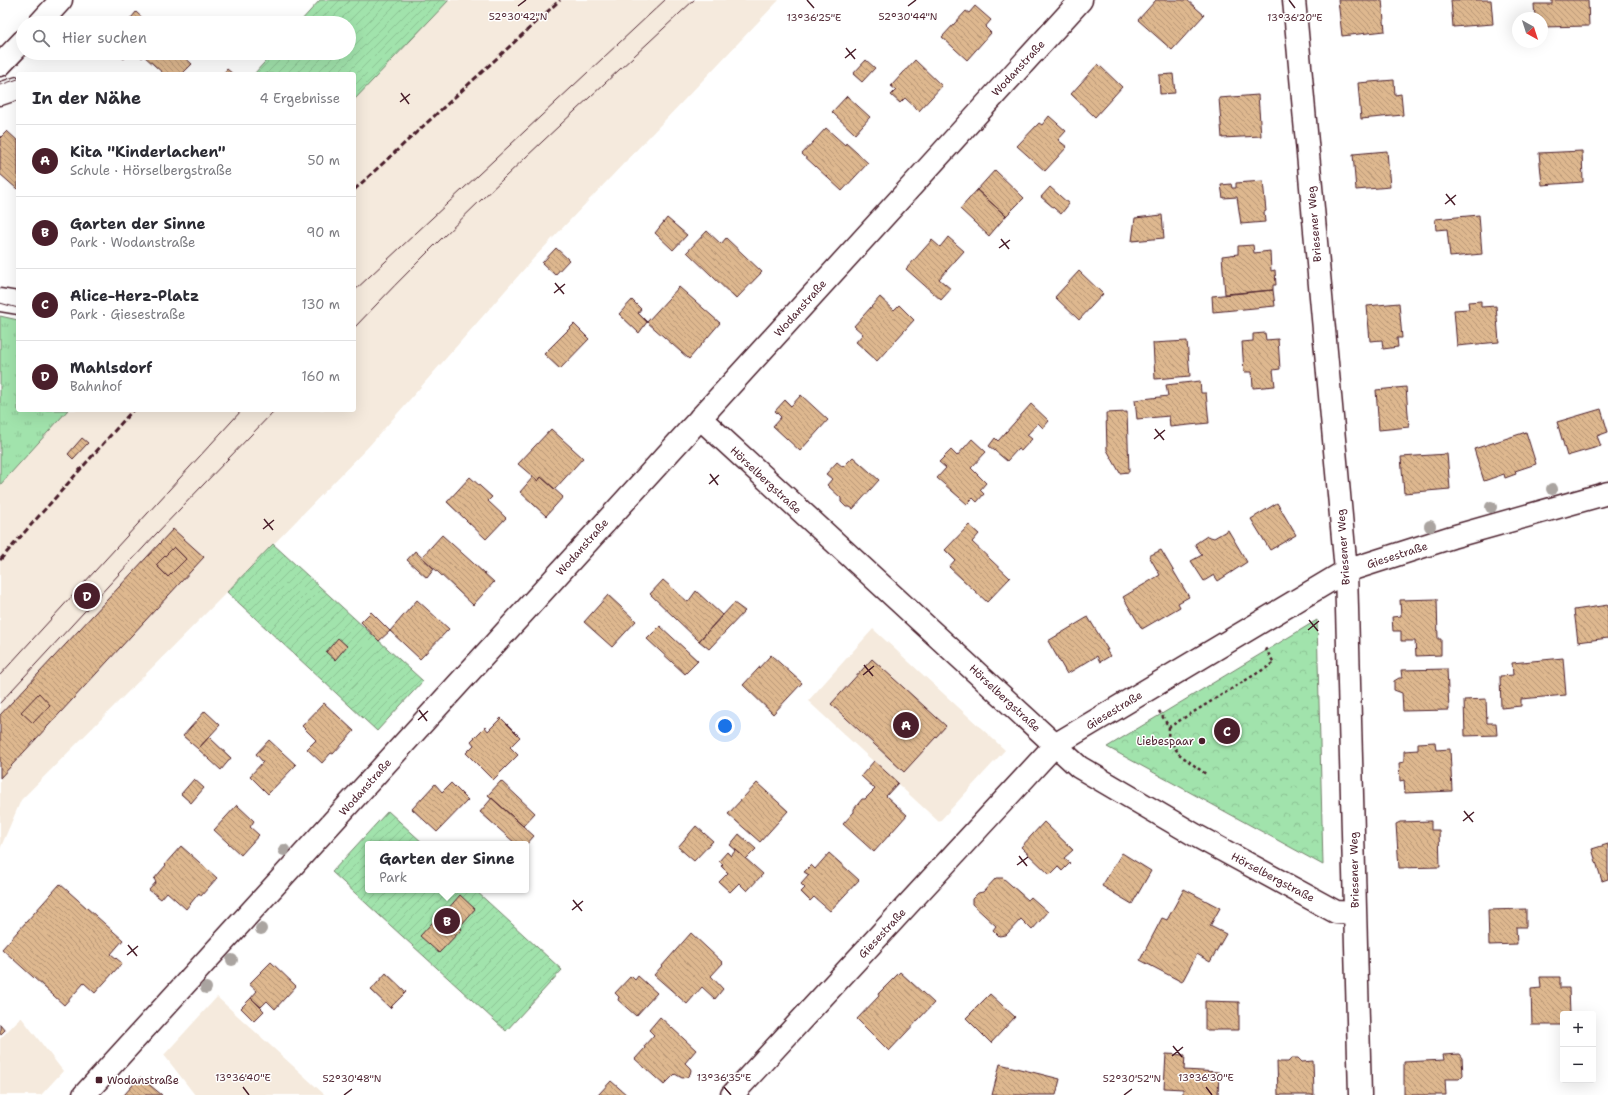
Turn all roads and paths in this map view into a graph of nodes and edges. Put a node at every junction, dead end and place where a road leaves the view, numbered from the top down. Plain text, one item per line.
1 (61, 0) edge
2 (1080, 0) edge
3 (1294, 0) edge
4 (46, 16) edge
5 (16, 46) edge
6 (3, 56) edge
7 (16, 89) edge
8 (0, 94) edge
9 (0, 300) edge
10 (16, 303) edge
11 (700, 418) junction
12 (1608, 493) edge
13 (1346, 571) junction
14 (1264, 646) dead end
15 (1159, 711) dead end
16 (1169, 727) junction
17 (1055, 745) junction
18 (1207, 775) dead end
19 (1355, 912) junction
20 (84, 1095) edge
21 (732, 1095) edge
22 (1360, 1095) edge

1 - 4 street
2 - 11 street, Wodanstraße
3 - 13 street, Briesener Weg
5 - 6 street
7 - 8 street
9 - 10 street
11 - 17 street, Hörselbergstraße
11 - 20 street, Wodanstraße
12 - 13 street, Giesestraße
13 - 17 street, Giesestraße
13 - 19 street, Briesener Weg
14 - 16 path
15 - 16 path
16 - 18 path
17 - 19 street, Hörselbergstraße
17 - 21 street, Giesestraße
19 - 22 street, Briesener Weg

